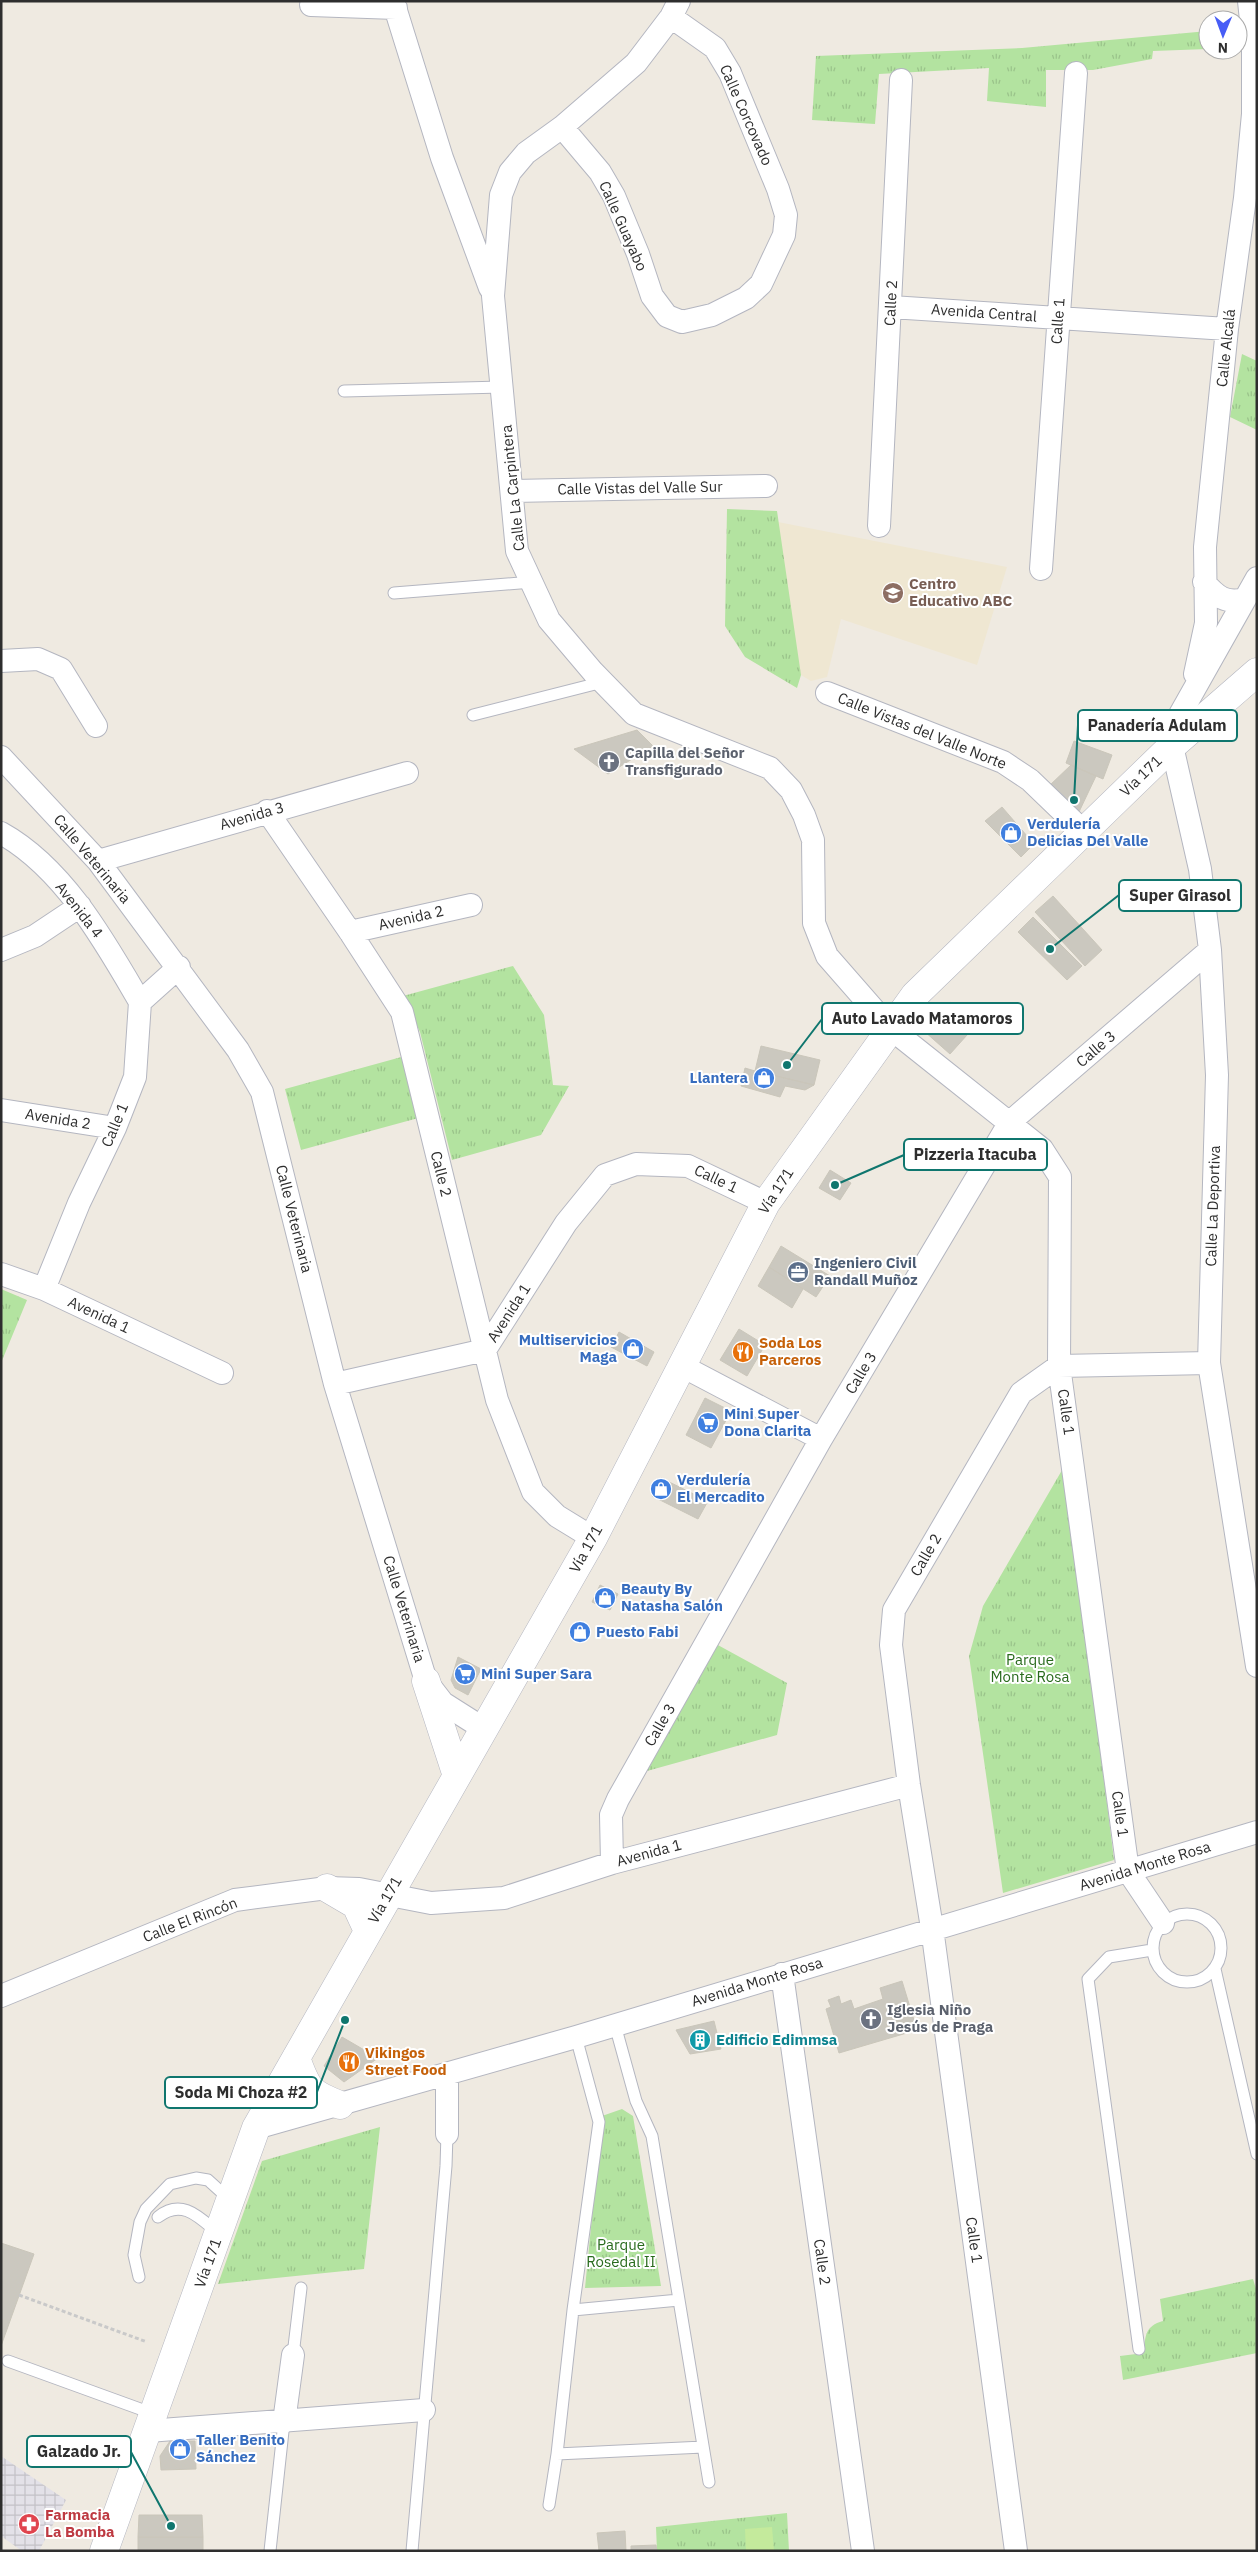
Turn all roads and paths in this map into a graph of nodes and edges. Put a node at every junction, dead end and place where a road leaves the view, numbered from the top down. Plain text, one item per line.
1 (1249, 1) edge
2 (311, 5) dead end
3 (394, 5) edge
4 (675, 9) edge
5 (1076, 73) dead end
6 (902, 80) dead end
7 (562, 127) junction
8 (493, 296) junction
9 (891, 307) junction
10 (1058, 318) junction
11 (682, 322) joint
12 (1227, 329) junction
13 (502, 387) junction
14 (344, 391) dead end
15 (766, 486) dead end
16 (513, 491) junction
17 (879, 526) dead end
18 (1040, 569) dead end
19 (1257, 578) edge
20 (532, 582) junction
21 (1204, 582) junction
22 (394, 593) dead end
23 (1245, 599) junction
24 (3, 659) edge
25 (1257, 672) edge
26 (603, 682) junction
27 (828, 693) dead end
28 (1191, 694) junction
29 (473, 715) dead end
30 (96, 726) dead end
31 (1172, 746) junction
32 (1, 757) edge
33 (407, 773) dead end
34 (267, 812) junction
35 (1083, 831) junction
36 (1, 833) edge
37 (98, 861) junction
38 (471, 905) dead end
39 (80, 906) junction
40 (350, 932) junction
41 (1, 950) edge
42 (1210, 950) junction
43 (179, 967) junction
44 (140, 1002) junction
45 (890, 1028) junction
46 (1, 1110) edge
47 (1010, 1122) junction
48 (115, 1128) junction
49 (605, 1175) joint
50 (766, 1203) junction
51 (1, 1274) edge
52 (44, 1289) junction
53 (485, 1350) junction
54 (1209, 1364) junction
55 (682, 1366) junction
56 (1060, 1366) junction
57 (222, 1372) dead end
58 (335, 1384) junction
59 (822, 1439) junction
60 (593, 1538) junction
61 (1253, 1614) edge
62 (1257, 1666) edge
63 (426, 1681) junction
64 (484, 1729) junction
65 (457, 1776) junction
66 (909, 1785) junction
67 (1257, 1832) edge
68 (612, 1863) junction
69 (1128, 1871) junction
70 (328, 1888) junction
71 (388, 1894) junction
72 (1163, 1922) junction
73 (932, 1928) junction
74 (368, 1931) junction
75 (1152, 1950) junction
76 (1215, 1969) junction
77 (782, 1974) junction
78 (1, 1996) edge
79 (615, 2025) junction
80 (576, 2037) junction
81 (296, 2058) junction
82 (447, 2074) junction
83 (340, 2105) junction
84 (256, 2128) junction
85 (447, 2134) joint
86 (1257, 2154) edge
87 (231, 2200) junction
88 (158, 2217) dead end
89 (219, 2233) junction
90 (139, 2277) dead end
91 (301, 2288) dead end
92 (19, 2295) dead end
93 (679, 2300) junction
94 (574, 2310) junction
95 (146, 2342) dead end
96 (1139, 2349) dead end
97 (293, 2355) joint
98 (8, 2361) dead end
99 (424, 2410) junction
100 (284, 2422) junction
101 (151, 2423) junction
102 (703, 2447) junction
103 (558, 2454) junction
104 (709, 2482) dead end
105 (548, 2505) dead end
106 (104, 2551) edge
107 (270, 2551) edge
108 (412, 2551) edge
109 (863, 2551) edge
110 (1016, 2551) edge

1 - 12 street, Calle Alcalá
2 - 3 street
3 - 8 street
4 - 7 street, Calle La Carpintera
4 - 11 street, Calle Corcovado
5 - 10 street, Calle 1
6 - 9 street, Calle 2
7 - 8 street, Calle La Carpintera
7 - 11 street, Calle Guayabo
8 - 13 street, Calle La Carpintera
9 - 10 street, Avenida Central
9 - 17 street, Calle 2
10 - 12 street, Avenida Central
10 - 18 street, Calle 1
12 - 21 street, Calle Alcalá
13 - 14 lane
13 - 16 street, Calle La Carpintera
15 - 16 street, Calle Vistas del Valle Sur
16 - 20 street, Calle La Carpintera
19 - 23 street
20 - 22 lane
20 - 26 street, Calle La Carpintera
21 - 23 street
21 - 28 street, Calle Alcalá
23 - 28 street
24 - 30 street
25 - 31 main road, Vía 171
26 - 29 lane
26 - 45 street, Calle La Carpintera
27 - 35 street, Calle Vistas del Valle Norte
28 - 31 street
31 - 35 main road, Vía 171
31 - 42 street, Calle La Deportiva
32 - 37 street, Calle Veterinaria
33 - 34 street, Avenida 3
34 - 37 street, Avenida 3
34 - 40 street, Calle 2
35 - 45 main road, Vía 171
36 - 39 street, Avenida 4
37 - 43 street, Calle Veterinaria
38 - 40 street, Avenida 2
39 - 41 street
39 - 44 street, Avenida 4
40 - 53 street, Calle 2
42 - 47 street, Calle 3
42 - 54 street, Calle La Deportiva
43 - 44 street
43 - 58 street, Calle Veterinaria
44 - 48 street, Calle 1
45 - 47 street, Calle 1
45 - 50 main road, Vía 171
46 - 48 street, Avenida 2
47 - 56 street, Calle 1
47 - 59 street, Calle 3
48 - 52 street, Calle 1
49 - 50 street, Calle 1
49 - 53 street, Avenida 1
50 - 55 main road, Vía 171
51 - 52 street, Avenida 1
52 - 57 street, Avenida 1
53 - 58 street, Avenida 1
53 - 60 street, Calle 2
54 - 56 street
54 - 61 street, Calle La Deportiva
55 - 59 street
55 - 60 main road, Vía 171
56 - 66 street, Calle 2
56 - 69 street, Calle 1
58 - 63 street, Calle Veterinaria
59 - 68 street, Calle 3
60 - 64 main road, Vía 171
61 - 62 street, Calle La Deportiva
63 - 64 street, Calle Veterinaria
63 - 65 main road
64 - 65 main road, Vía 171
65 - 71 main road, Vía 171
66 - 68 street, Avenida 1
66 - 73 street, Calle 2
67 - 69 street, Avenida Monte Rosa
68 - 71 street, Avenida 1
69 - 72 street
69 - 73 street, Avenida Monte Rosa
70 - 71 street, Calle El Rincón
70 - 74 main road
70 - 78 street, Calle El Rincón
71 - 74 main road, Vía 171
72 - 75 lane
72 - 76 lane
73 - 77 street, Avenida Monte Rosa
73 - 110 street, Calle 1
74 - 81 main road, Vía 171
75 - 76 lane
75 - 96 lane
76 - 86 lane
77 - 79 street, Avenida Monte Rosa
77 - 109 street, Calle 2
79 - 80 street, Avenida Monte Rosa
79 - 93 lane
80 - 82 street, Avenida Monte Rosa
80 - 94 lane
81 - 83 main road
81 - 84 main road, Vía 171
82 - 83 street, Avenida Monte Rosa
82 - 85 street
83 - 84 street, Avenida Monte Rosa
84 - 87 main road, Vía 171
85 - 99 lane
87 - 89 main road, Vía 171
87 - 90 lane
88 - 89 lane
89 - 101 main road, Vía 171
91 - 97 lane
92 - 95 path
93 - 94 lane
93 - 102 lane
94 - 103 lane
97 - 100 street
98 - 101 lane
99 - 100 street
99 - 108 lane
100 - 101 street
100 - 107 lane
101 - 106 main road, Vía 171
102 - 103 lane
102 - 104 lane
103 - 105 lane

